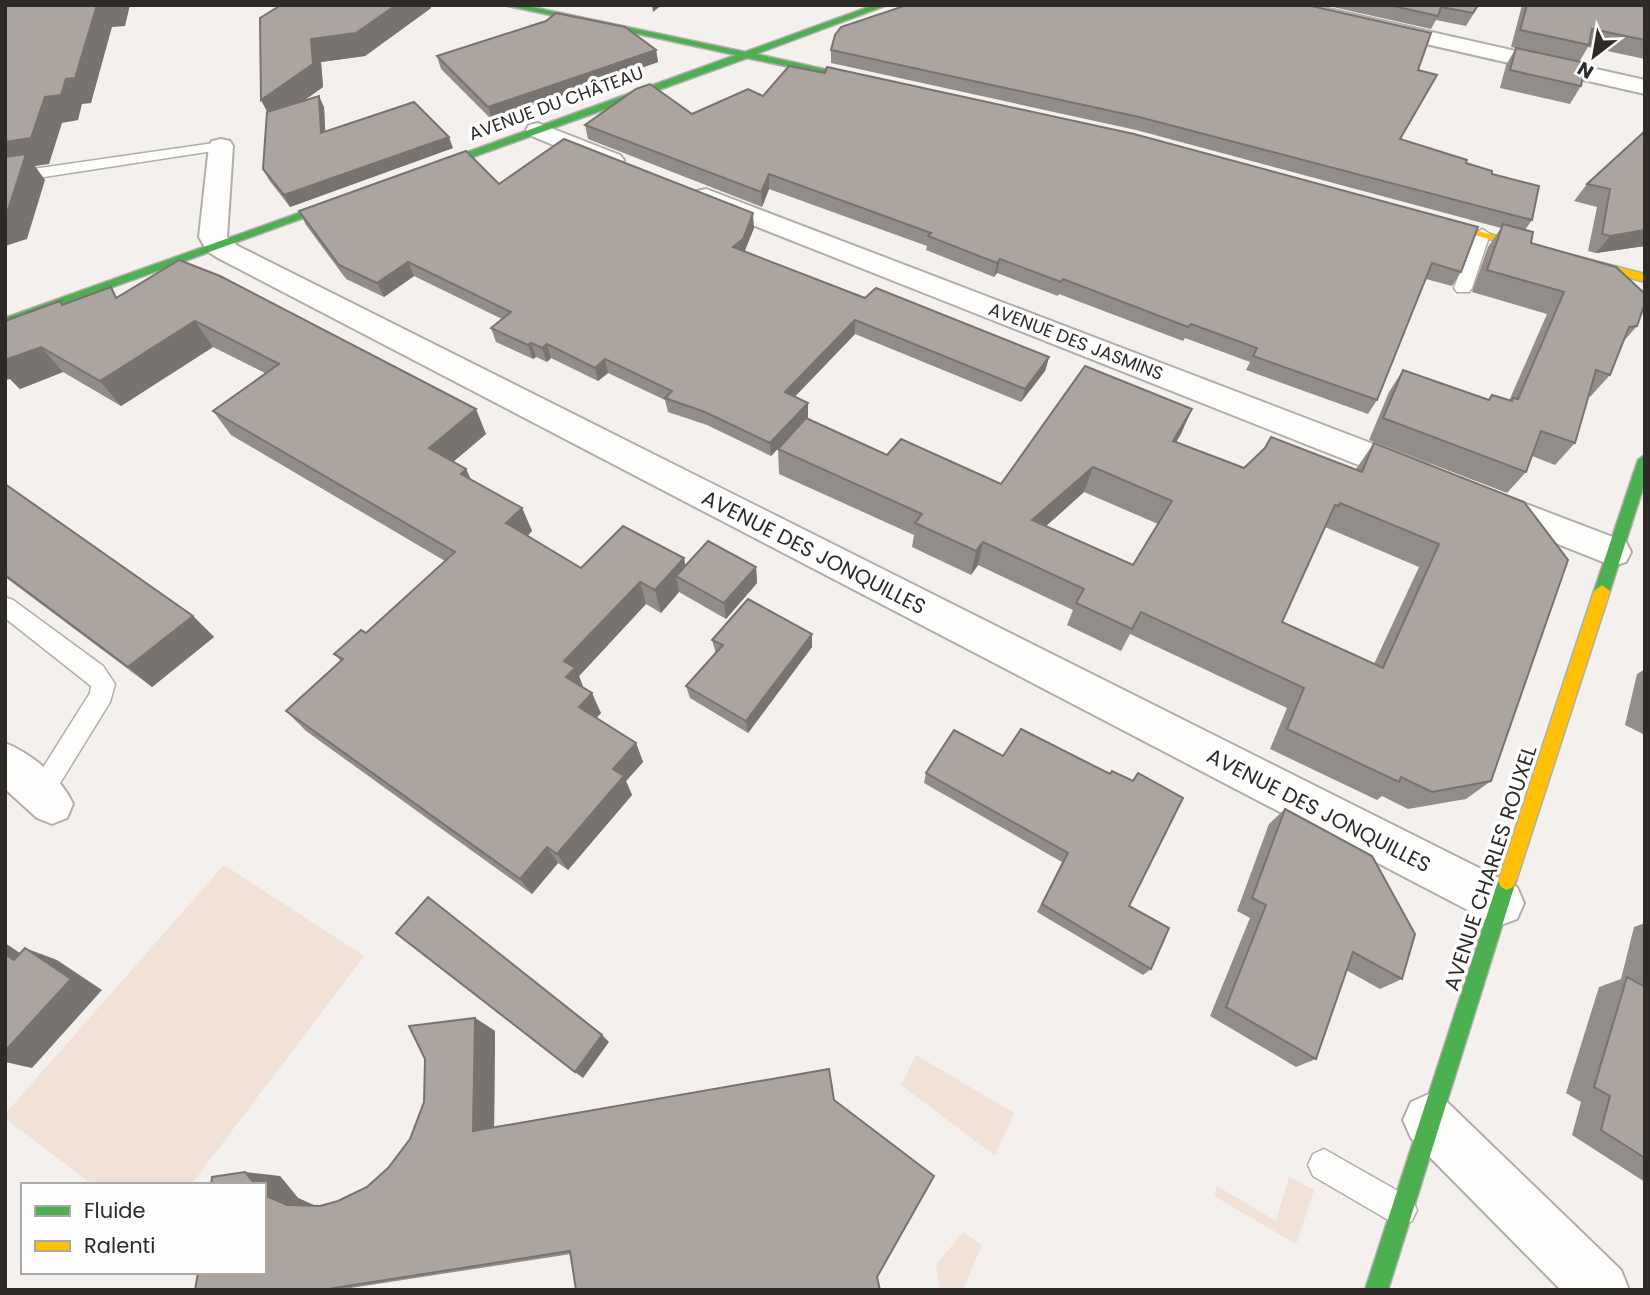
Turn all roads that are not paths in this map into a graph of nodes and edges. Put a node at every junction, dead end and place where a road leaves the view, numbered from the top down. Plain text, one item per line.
1 (508, 5) edge
2 (883, 5) edge
3 (1281, 5) edge
4 (747, 54) junction
5 (896, 86) edge
6 (1645, 87) edge
7 (538, 130) junction
8 (222, 146) joint
9 (639, 171) edge
10 (5, 178) edge
11 (399, 180) edge
12 (678, 186) edge
13 (361, 194) edge
14 (1402, 212) edge
15 (1482, 234) junction
16 (217, 245) junction
17 (1645, 278) edge
18 (1463, 288) edge
19 (5, 322) edge
20 (1645, 460) edge
21 (1614, 552) junction
22 (5, 606) edge
23 (5, 762) edge
24 (46, 798) joint
25 (1501, 903) junction
26 (1429, 1120) junction
27 (1324, 1165) dead end
28 (1401, 1210) junction
29 (1376, 1290) edge
30 (1601, 1290) edge

1 - 4 street
2 - 4 street, AVENUE DU CHÂTEAU
3 - 6 street
4 - 5 street
4 - 7 street, AVENUE DU CHÂTEAU
7 - 9 street
7 - 11 street, AVENUE DU CHÂTEAU
8 - 10 lane
8 - 16 street
12 - 21 street, AVENUE DES JASMINS
13 - 16 street
14 - 15 street
15 - 17 street
15 - 18 lane
16 - 19 street
16 - 25 street, AVENUE DES JONQUILLES
20 - 21 street, AVENUE CHARLES ROUXEL
21 - 25 street, AVENUE CHARLES ROUXEL
22 - 24 lane
23 - 24 street
25 - 26 street, AVENUE CHARLES ROUXEL
26 - 28 street, AVENUE CHARLES ROUXEL
26 - 30 street
27 - 28 lane
28 - 29 street, AVENUE CHARLES ROUXEL

